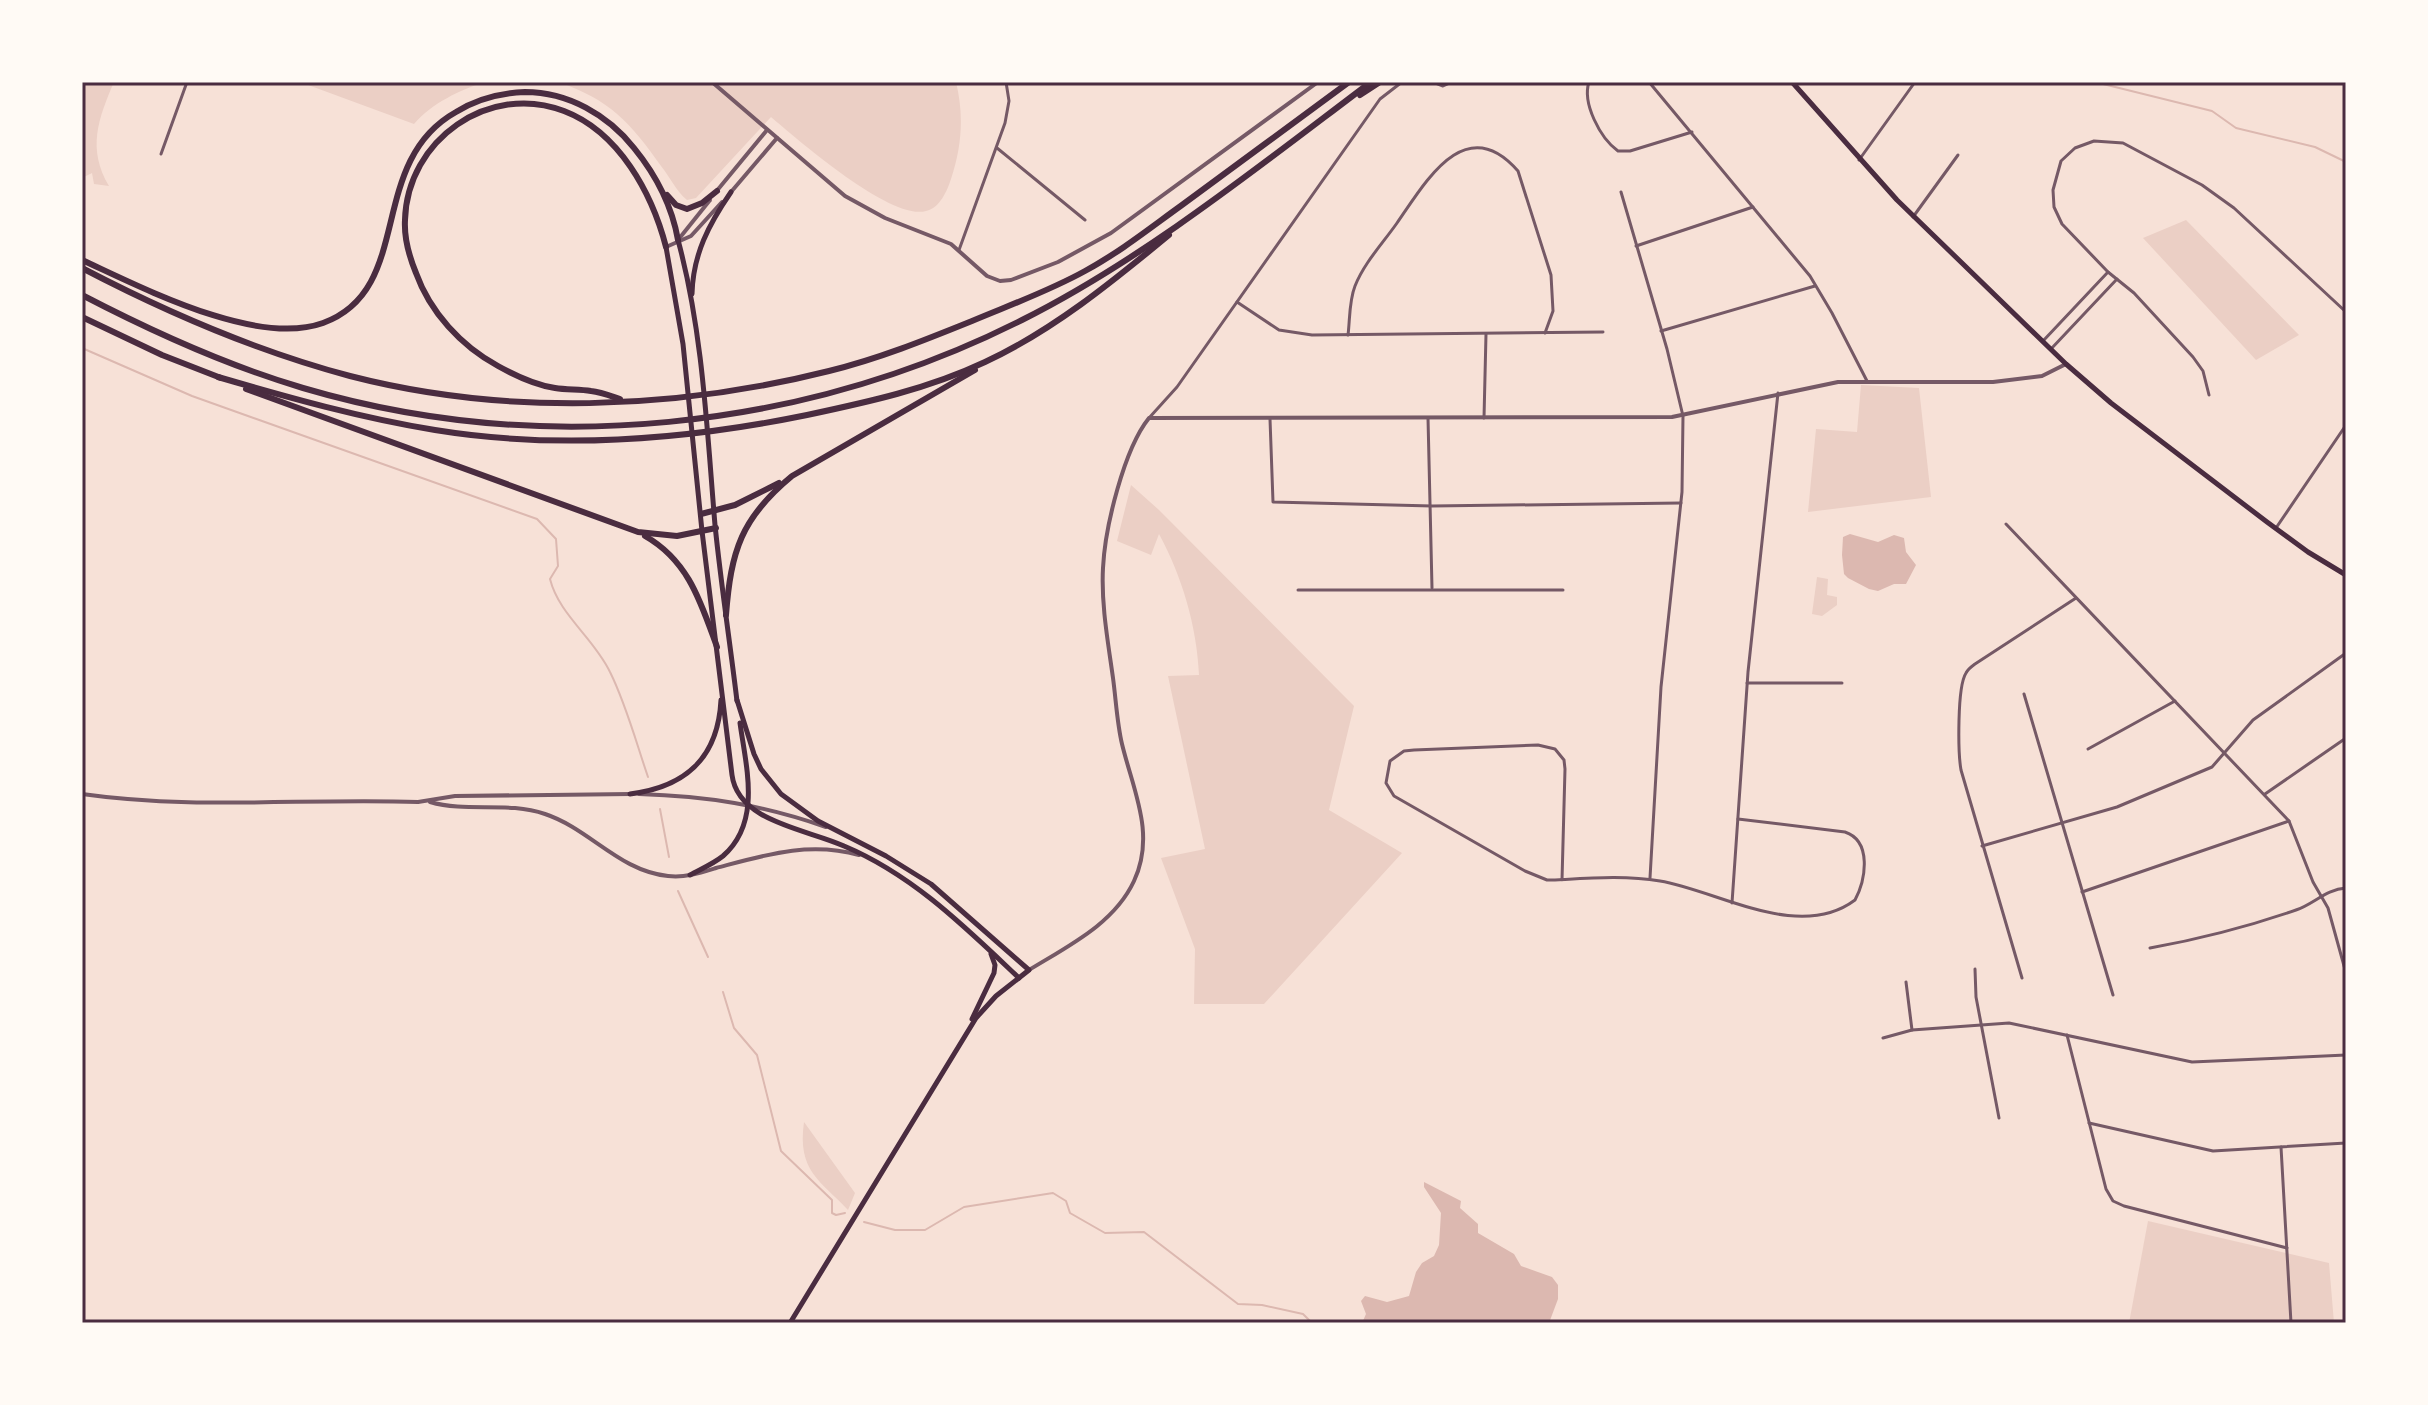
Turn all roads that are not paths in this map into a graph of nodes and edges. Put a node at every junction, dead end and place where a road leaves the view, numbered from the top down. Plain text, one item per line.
1 (187, 82) edge
2 (712, 82) edge
3 (1006, 82) edge
4 (1318, 82) edge
5 (1349, 82) edge
6 (1371, 82) edge
7 (1380, 82) edge
8 (1402, 82) edge
9 (1433, 82) edge
10 (1452, 82) edge
11 (1589, 82) edge
12 (1649, 82) edge
13 (1792, 82) edge
14 (1915, 82) edge
15 (1309, 128) junction
16 (767, 130) junction
17 (1692, 132) junction
18 (777, 138) junction
19 (997, 148) junction
20 (161, 154) dead end
21 (1958, 155) dead end
22 (1859, 160) junction
23 (658, 182) junction
24 (717, 191) junction
25 (731, 192) junction
26 (1621, 192) dead end
27 (1208, 202) junction
28 (1753, 207) junction
29 (1913, 217) junction
30 (1085, 220) dead end
31 (678, 240) junction
32 (1636, 246) junction
33 (666, 247) junction
34 (959, 250) junction
35 (82, 260) edge
36 (82, 268) edge
37 (2108, 272) junction
38 (2117, 279) junction
39 (1816, 286) junction
40 (82, 295) edge
41 (1237, 302) junction
42 (2346, 312) edge
43 (693, 315) junction
44 (82, 317) edge
45 (1661, 331) junction
46 (1603, 332) dead end
47 (1486, 333) junction
48 (1545, 333) junction
49 (1348, 335) junction
50 (2043, 341) junction
51 (2051, 349) junction
52 (991, 359) junction
53 (2066, 364) junction
54 (218, 377) junction
55 (1867, 381) junction
56 (1778, 393) junction
57 (2209, 395) dead end
58 (628, 401) junction
59 (1683, 416) junction
60 (1149, 418) junction
61 (1428, 418) junction
62 (1484, 418) junction
63 (1270, 419) junction
64 (2346, 425) edge
65 (792, 476) junction
66 (1681, 503) junction
67 (1432, 506) junction
68 (714, 511) junction
69 (701, 514) junction
70 (2006, 524) dead end
71 (716, 528) junction
72 (2276, 528) junction
73 (702, 531) junction
74 (638, 532) junction
75 (2346, 575) edge
76 (1432, 588) junction
77 (1298, 590) dead end
78 (1563, 590) dead end
79 (2076, 598) junction
80 (726, 615) junction
81 (717, 647) junction
82 (2346, 653) edge
83 (1747, 683) junction
84 (1842, 683) dead end
85 (722, 687) junction
86 (2024, 694) dead end
87 (737, 700) junction
88 (2175, 701) junction
89 (2346, 738) edge
90 (2088, 749) dead end
91 (2224, 753) junction
92 (82, 794) edge
93 (630, 794) junction
94 (2265, 794) junction
95 (428, 801) junction
96 (749, 804) junction
97 (1738, 819) junction
98 (2289, 821) junction
99 (2062, 824) junction
100 (832, 829) junction
101 (1982, 846) junction
102 (871, 859) junction
103 (690, 875) junction
104 (1562, 880) junction
105 (1650, 880) junction
106 (2346, 888) edge
107 (2082, 892) junction
108 (2320, 896) junction
109 (1732, 903) junction
110 (2150, 948) dead end
111 (989, 950) junction
112 (1975, 969) dead end
113 (1029, 970) junction
114 (2346, 973) edge
115 (1019, 978) junction
116 (2022, 978) dead end
117 (1906, 982) dead end
118 (2113, 995) dead end
119 (1981, 1027) junction
120 (1912, 1030) junction
121 (2067, 1035) junction
122 (964, 1036) junction
123 (1883, 1038) dead end
124 (2346, 1055) edge
125 (1999, 1118) dead end
126 (2089, 1123) junction
127 (2346, 1143) edge
128 (2281, 1147) junction
129 (2287, 1248) junction
130 (790, 1323) edge
131 (2291, 1323) edge

1 - 20 street
2 - 16 street
3 - 19 street
4 - 34 street
5 - 58 highway
6 - 15 highway
7 - 15 highway
8 - 41 street
9 - 10 street
11 - 17 street
12 - 17 street
13 - 22 main road
14 - 22 street
15 - 27 highway
16 - 18 street
16 - 24 street
17 - 28 street
18 - 25 street
18 - 34 street
19 - 30 street
19 - 34 street
21 - 29 street
22 - 29 main road
23 - 24 highway
23 - 31 highway
23 - 35 highway
24 - 31 street
25 - 31 street
25 - 43 main road
26 - 32 street
27 - 40 highway
27 - 52 highway
28 - 32 street
28 - 39 street
29 - 50 main road
31 - 33 street
31 - 43 main road
32 - 45 street
33 - 58 highway
33 - 69 main road
36 - 58 highway
37 - 38 street
37 - 42 street
37 - 50 street
38 - 51 street
38 - 57 street
39 - 45 street
39 - 55 street
41 - 49 street
41 - 60 street
43 - 68 main road
44 - 54 highway
45 - 59 street
46 - 48 street
47 - 48 street
47 - 49 street
47 - 62 street
48 - 49 street
50 - 51 main road
51 - 53 main road
52 - 54 highway
52 - 65 highway
53 - 55 street
53 - 72 main road
54 - 74 highway
55 - 56 street
56 - 59 street
56 - 83 street
59 - 62 street
59 - 66 street
60 - 63 street
60 - 113 street
61 - 62 street
61 - 63 street
61 - 67 street
63 - 67 street
64 - 72 street
65 - 68 highway
65 - 80 highway
66 - 67 street
66 - 105 street
67 - 76 street
68 - 69 highway
68 - 71 main road
69 - 73 main road
70 - 79 street
71 - 73 highway
71 - 80 main road
72 - 75 main road
73 - 74 highway
73 - 81 main road
74 - 81 highway
76 - 77 street
76 - 78 street
79 - 88 street
79 - 101 street
80 - 87 main road
81 - 85 main road
82 - 91 street
83 - 84 street
83 - 97 street
85 - 93 main road
85 - 96 main road
86 - 99 street
87 - 96 main road
87 - 100 main road
88 - 90 street
88 - 91 street
89 - 94 street
91 - 94 street
91 - 99 street
92 - 95 street
93 - 95 street
93 - 96 street
94 - 98 street
95 - 103 street
96 - 100 street
96 - 102 main road
96 - 103 main road
97 - 109 street
97 - 109 street
98 - 107 street
98 - 108 street
99 - 101 street
99 - 107 street
100 - 113 main road
101 - 116 street
102 - 103 street
102 - 111 main road
104 - 104 street
104 - 105 street
105 - 109 street
106 - 108 street
107 - 118 street
108 - 110 street
108 - 114 street
111 - 115 main road
111 - 122 main road
112 - 119 street
113 - 115 main road
115 - 122 main road
117 - 120 street
119 - 120 street
119 - 121 street
119 - 125 street
120 - 123 street
121 - 124 street
121 - 126 street
122 - 130 main road
126 - 128 street
126 - 129 street
127 - 128 street
128 - 129 street
129 - 131 street

